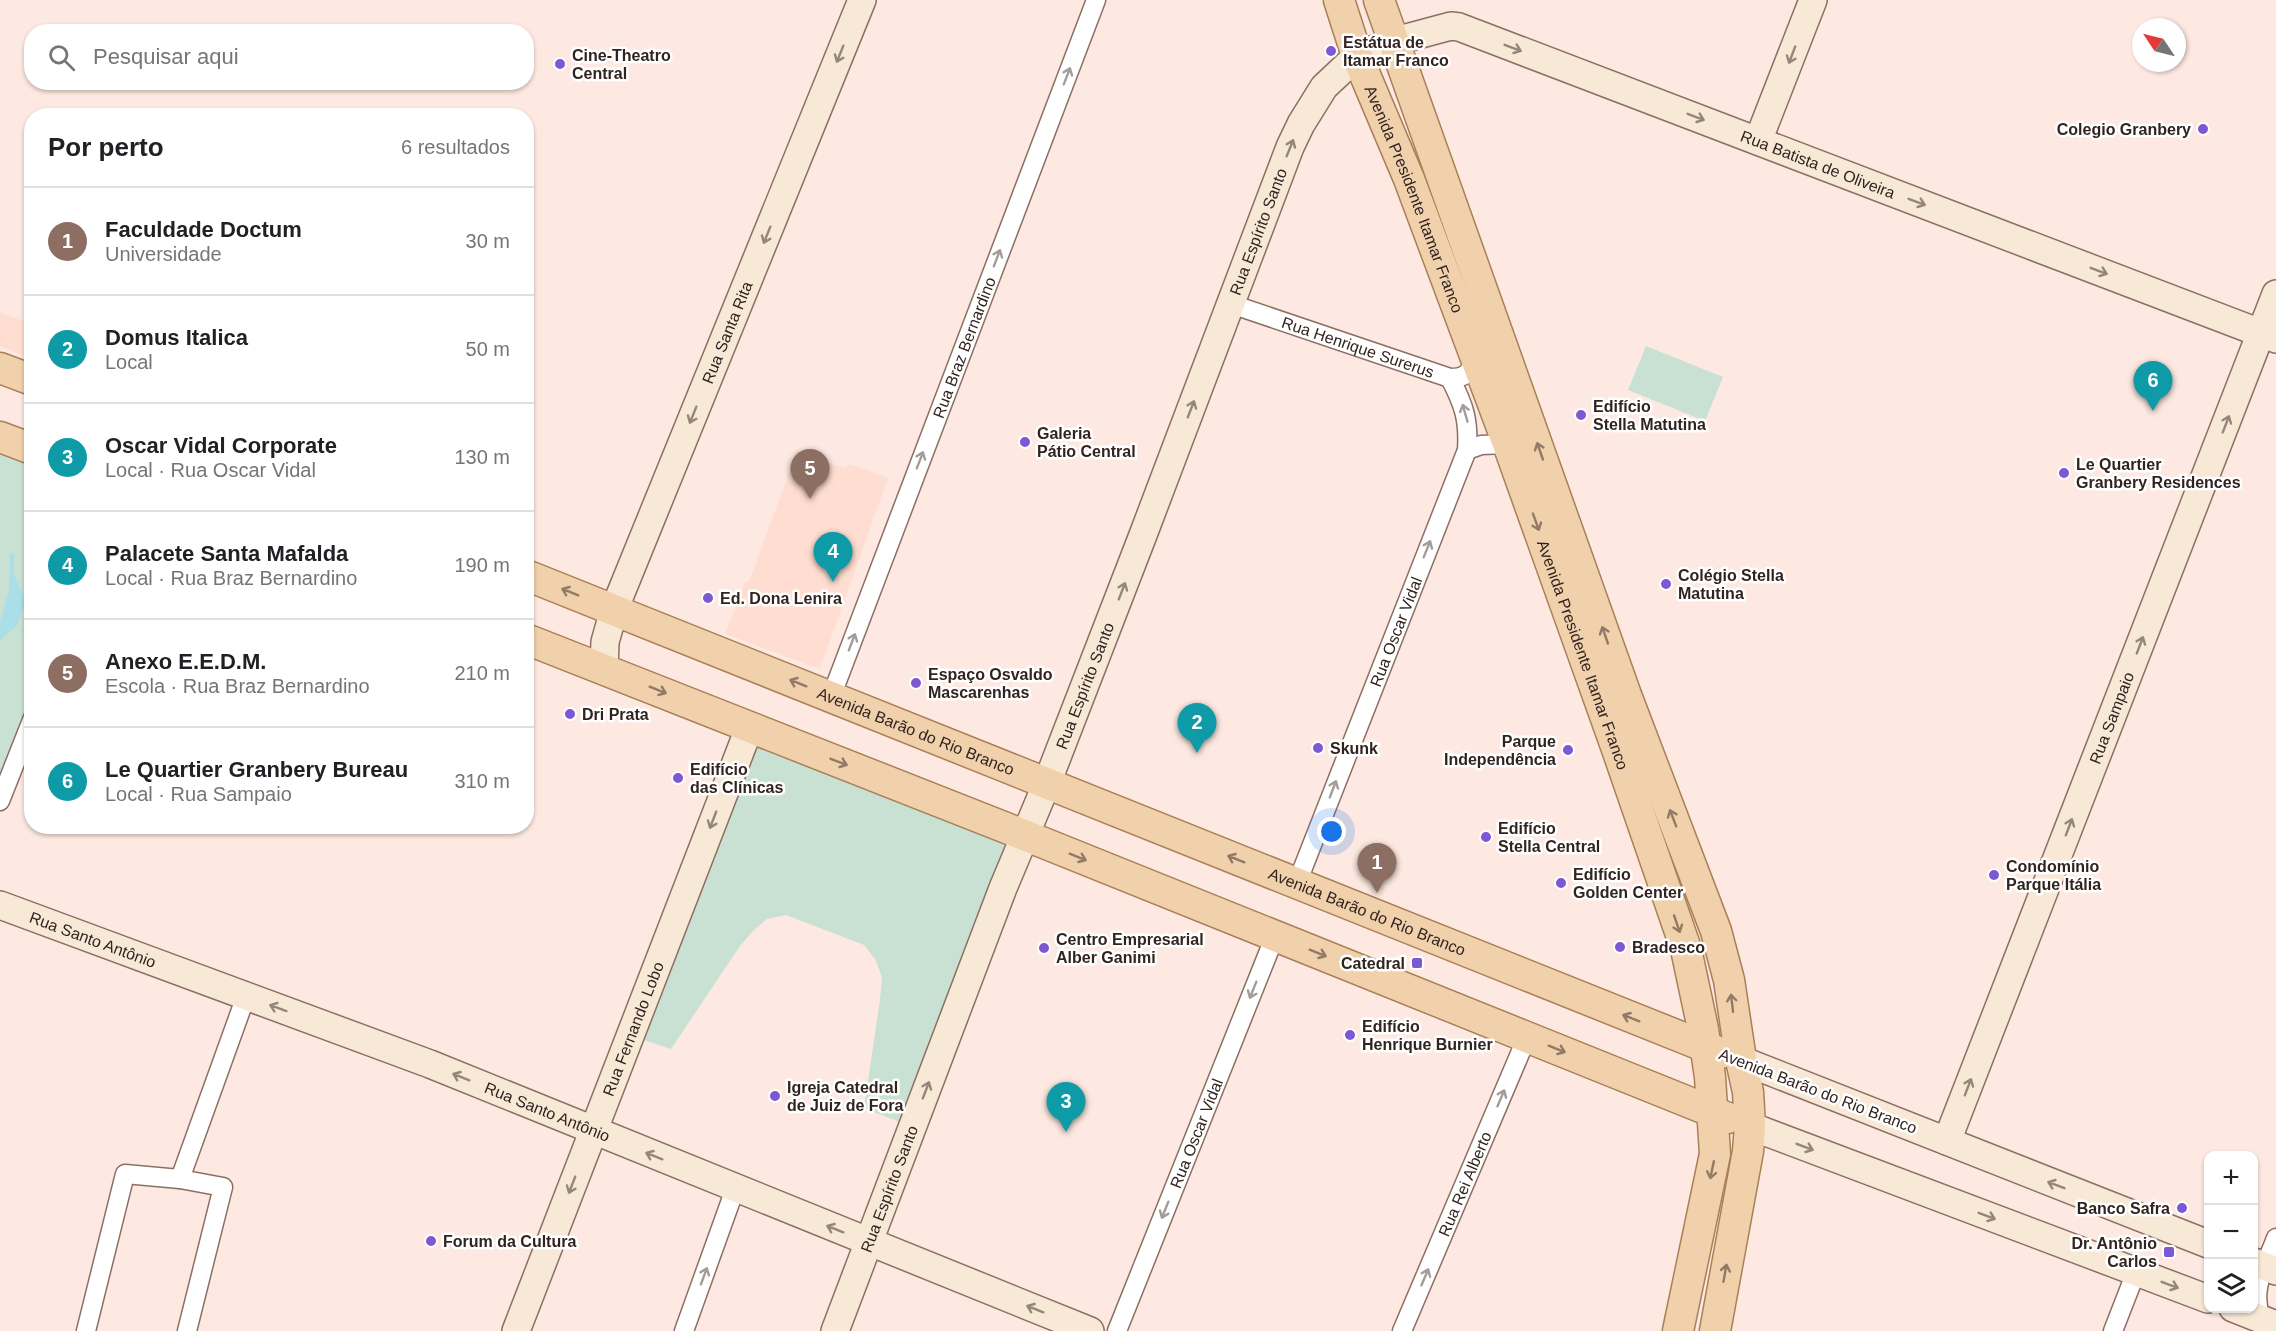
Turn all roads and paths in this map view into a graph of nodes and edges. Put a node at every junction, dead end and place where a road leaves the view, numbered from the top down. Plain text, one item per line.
1 (862, 0) edge
2 (1096, 0) edge
3 (1339, 0) edge
4 (1379, 0) edge
5 (1813, 0) edge
6 (1395, 41) junction
7 (1357, 56) junction
8 (1758, 141) junction
9 (2276, 294) edge
10 (1231, 304) junction
11 (2269, 336) edge
12 (1476, 360) junction
13 (0, 368) edge
14 (24, 377) edge
15 (1450, 378) junction
16 (0, 437) edge
17 (1508, 444) junction
18 (24, 447) edge
19 (1467, 450) junction
20 (534, 578) edge
21 (614, 610) junction
22 (534, 642) edge
23 (604, 669) junction
24 (831, 697) junction
25 (750, 726) junction
26 (24, 740) edge
27 (1047, 783) junction
28 (0, 801) edge
29 (1024, 835) junction
30 (1297, 883) junction
31 (0, 905) edge
32 (1275, 936) junction
33 (246, 996) junction
34 (1696, 996) junction
35 (1670, 1034) junction
36 (1527, 1037) junction
37 (1705, 1047) junction
38 (1741, 1060) junction
39 (1713, 1112) junction
40 (1750, 1126) junction
41 (593, 1131) junction
42 (1947, 1142) junction
43 (180, 1179) junction
44 (735, 1189) junction
45 (2276, 1238) edge
46 (2204, 1242) edge
47 (868, 1243) junction
48 (2265, 1266) edge
49 (2136, 1272) junction
50 (2204, 1298) edge
51 (2246, 1313) edge
52 (2269, 1322) edge
53 (86, 1331) edge
54 (187, 1331) edge
55 (516, 1331) edge
56 (684, 1331) edge
57 (835, 1331) edge
58 (1089, 1331) edge
59 (1116, 1331) edge
60 (1402, 1331) edge
61 (1678, 1331) edge
62 (1715, 1331) edge
63 (2113, 1331) edge

1 -> 21 street, Rua Santa Rita
24 -> 2 street, Rua Braz Bernardino
3 - 7 main road, Avenida Presidente Itamar Franco
4 - 6 main road, Avenida Presidente Itamar Franco
5 -> 8 street
6 - 7 street, Rua Batista de Oliveira
6 -> 8 street, Rua Batista de Oliveira
38 -> 6 main road, Avenida Presidente Itamar Franco
10 -> 7 street, Rua Espírito Santo
7 - 12 main road, Avenida Presidente Itamar Franco
8 -> 11 street, Rua Batista de Oliveira
9 - 11 street, Rua Sampaio
10 - 15 street, Rua Henrique Surerus
27 -> 10 street, Rua Espírito Santo
42 -> 11 street, Rua Sampaio
12 - 15 street, Rua Henrique Surerus
12 - 17 main road, Avenida Presidente Itamar Franco
13 - 14 main road
19 -> 15 street, Rua Oscar Vidal
16 - 18 main road
17 - 19 street
17 -> 34 main road, Avenida Presidente Itamar Franco
30 -> 19 street, Rua Oscar Vidal
21 -> 20 main road, Avenida Barão do Rio Branco
21 - 23 street, Rua Santa Rita
24 -> 21 main road, Avenida Barão do Rio Branco
22 - 23 main road
23 -> 25 main road
24 - 27 main road, Avenida Barão do Rio Branco
25 -> 29 main road
25 -> 41 street, Rua Fernando Lobo
26 - 28 street
27 - 29 street, Rua Espírito Santo
30 -> 27 main road, Avenida Barão do Rio Branco
29 -> 32 main road
47 -> 29 street, Rua Espírito Santo
35 -> 30 main road, Avenida Barão do Rio Branco
31 - 33 street, Rua Santo Antônio
32 -> 36 main road
32 -> 59 street, Rua Oscar Vidal
41 -> 33 street, Rua Santo Antônio
33 - 43 street
34 - 35 main road
34 - 37 main road, Avenida Presidente Itamar Franco
35 - 37 main road, Avenida Barão do Rio Branco
36 -> 39 main road
60 -> 36 street, Rua Rei Alberto
37 - 38 main road, Avenida Barão do Rio Branco
37 - 39 main road, Avenida Presidente Itamar Franco
38 - 40 main road, Avenida Presidente Itamar Franco
38 - 42 street, Avenida Barão do Rio Branco
39 - 40 main road
39 -> 61 main road, Avenida Presidente Itamar Franco
40 -> 49 street
62 -> 40 main road, Avenida Presidente Itamar Franco
44 -> 41 street, Rua Santo Antônio
41 -> 55 street, Rua Fernando Lobo
46 -> 42 street, Avenida Barão do Rio Branco
43 - 53 street
43 - 54 street
47 -> 44 street, Rua Santo Antônio
56 -> 44 street
45 - 48 street
47 - 57 street, Rua Espírito Santo
58 -> 47 street, Rua Santo Antônio
48 - 52 street
49 -> 50 street
49 - 63 street
51 - 52 street

